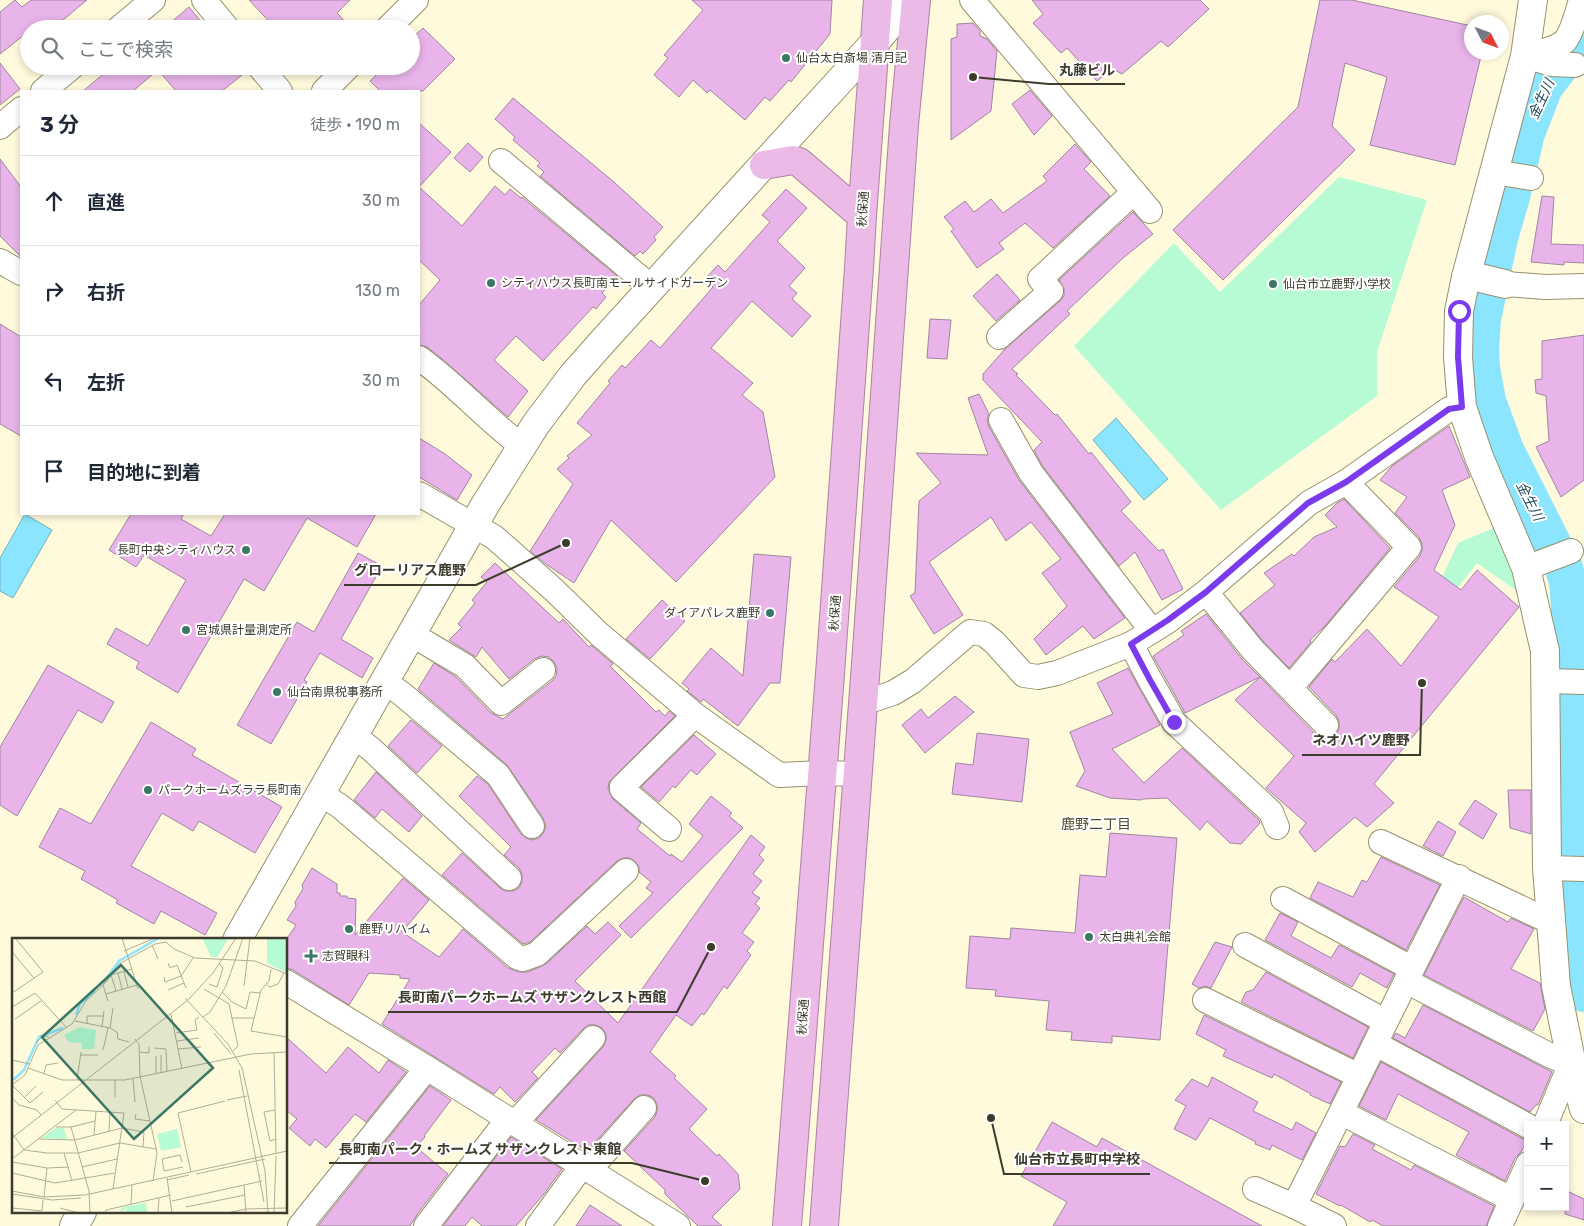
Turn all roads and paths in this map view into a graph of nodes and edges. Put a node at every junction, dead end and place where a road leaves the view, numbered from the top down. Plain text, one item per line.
1 (153, 0) edge
2 (204, 0) edge
3 (878, 0) edge
4 (911, 0) edge
5 (916, 0) edge
6 (972, 0) edge
7 (1534, 0) edge
8 (1581, 0) edge
9 (411, 1) edge
10 (129, 20) edge
11 (221, 20) edge
12 (395, 20) edge
13 (876, 41) junction
14 (1525, 56) junction
15 (1563, 64) dead end
16 (62, 75) edge
17 (267, 75) edge
18 (340, 75) edge
19 (44, 90) edge
20 (279, 90) edge
21 (325, 90) edge
22 (20, 110) edge
23 (0, 127) edge
24 (501, 161) dead end
25 (764, 165) junction
26 (1500, 173) junction
27 (1531, 178) dead end
28 (1134, 192) junction
29 (1150, 210) dead end
30 (862, 216) junction
31 (0, 261) edge
32 (20, 272) edge
33 (1484, 280) junction
34 (1584, 286) edge
35 (651, 287) junction
36 (999, 337) dead end
37 (420, 359) edge
38 (1462, 407) junction
39 (1001, 420) dead end
40 (522, 446) junction
41 (1346, 482) junction
42 (420, 495) edge
43 (473, 525) junction
44 (1571, 551) dead end
45 (1537, 565) junction
46 (1206, 592) junction
47 (1152, 631) junction
48 (411, 634) junction
49 (1131, 644) junction
50 (543, 670) dead end
51 (384, 681) junction
52 (1564, 682) edge
53 (1291, 687) junction
54 (863, 703) junction
55 (695, 715) junction
56 (1326, 725) dead end
57 (353, 736) junction
58 (822, 773) junction
59 (858, 774) junction
60 (320, 793) junction
61 (532, 826) dead end
62 (1277, 827) dead end
63 (669, 829) dead end
64 (1381, 842) dead end
65 (1565, 869) edge
66 (626, 871) dead end
67 (1459, 877) junction
68 (509, 878) dead end
69 (1283, 900) dead end
70 (1551, 922) junction
71 (238, 938) edge
72 (1245, 945) dead end
73 (1408, 975) junction
74 (288, 983) edge
75 (1205, 1000) dead end
76 (1385, 1021) junction
77 (593, 1038) dead end
78 (1376, 1044) junction
79 (1575, 1055) edge
80 (427, 1068) junction
81 (1359, 1076) junction
82 (644, 1108) dead end
83 (1584, 1109) edge
84 (1342, 1113) junction
85 (511, 1121) junction
86 (1547, 1121) edge
87 (1524, 1124) edge
88 (1527, 1166) edge
89 (586, 1168) junction
90 (1255, 1189) dead end
91 (1512, 1199) junction
92 (1294, 1206) junction
93 (81, 1214) edge
94 (74, 1226) edge
95 (300, 1226) edge
96 (426, 1226) edge
97 (538, 1226) edge
98 (678, 1226) edge
99 (787, 1226) edge
100 (824, 1226) edge
101 (1334, 1226) edge
102 (1500, 1226) edge

1 - 10 street
2 - 11 street
3 - 13 highway, 秋保通
4 - 13 street
5 - 54 highway
6 - 28 street
7 - 14 street
8 - 14 street
9 - 12 street
13 - 25 street
13 - 30 highway, 秋保通
14 - 15 street
14 - 26 street
16 - 19 street
17 - 20 street
18 - 21 street
22 - 23 street
24 - 35 street
25 - 30 highway
25 - 35 street
26 - 27 street
26 - 33 street
28 - 29 street
28 - 36 street
30 - 58 highway, 秋保通
31 - 32 street
33 - 34 street
33 - 38 street
35 - 40 street
37 - 40 street
38 - 41 street
38 - 45 street
39 - 47 street
40 - 43 street
41 - 46 street
41 - 53 street
42 - 43 street
43 - 48 street
43 - 55 street
44 - 45 street
45 - 52 street
46 - 47 street
46 - 53 street
47 - 49 street
48 - 50 street
48 - 51 street
49 - 54 street
49 - 62 street
51 - 57 street
51 - 61 street
52 - 65 street
53 - 56 street
54 - 59 highway
55 - 58 street
55 - 63 street
57 - 60 street
57 - 68 street
58 - 59 street
58 - 99 highway, 秋保通
59 - 100 highway
60 - 66 street
60 - 71 street
64 - 67 street
65 - 70 street
67 - 70 street
67 - 73 street
69 - 73 street
70 - 79 street
72 - 76 street
73 - 76 street
73 - 79 street
74 - 80 street
75 - 81 street
76 - 78 street
77 - 85 street
78 - 81 street
78 - 87 street
79 - 83 street
79 - 86 street
80 - 85 street
80 - 95 street
81 - 84 street
82 - 89 street
84 - 91 street
84 - 92 street
85 - 89 street
85 - 96 street
88 - 91 street
89 - 97 street
89 - 98 street
90 - 92 street
91 - 102 street
92 - 101 street
93 - 94 street

